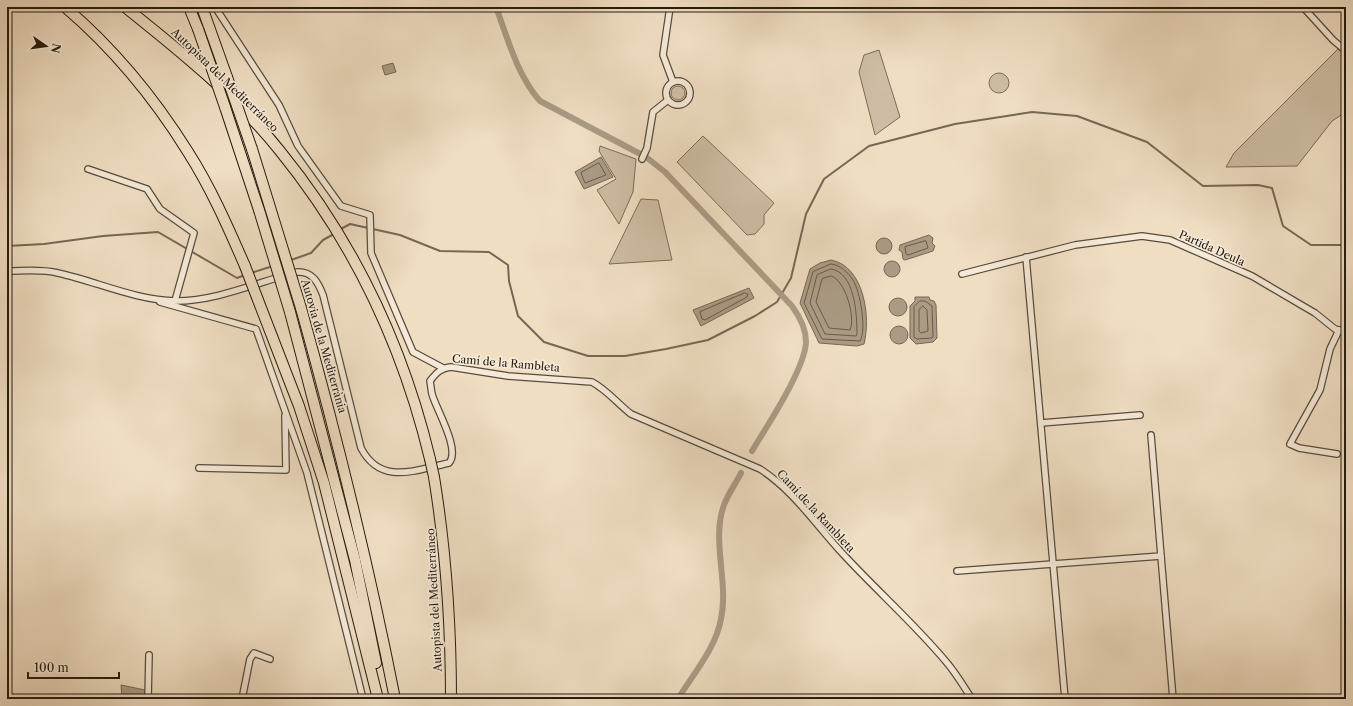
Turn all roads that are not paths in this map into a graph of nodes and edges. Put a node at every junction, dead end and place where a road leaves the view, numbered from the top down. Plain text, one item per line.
1 (65, 7) edge
2 (125, 7) edge
3 (190, 7) edge
4 (202, 7) edge
5 (215, 7) edge
6 (670, 7) edge
7 (1303, 7) edge
8 (1346, 51) edge
9 (673, 82) junction
10 (668, 100) junction
11 (643, 156) dead end
12 (88, 169) dead end
13 (1026, 257) junction
14 (7, 271) edge
15 (962, 274) dead end
16 (146, 298) junction
17 (175, 301) junction
18 (1339, 330) junction
19 (1346, 332) edge
20 (443, 368) junction
21 (285, 410) junction
22 (1140, 415) dead end
23 (1041, 423) junction
24 (1151, 435) dead end
25 (1337, 454) dead end
26 (199, 468) dead end
27 (1161, 556) junction
28 (1054, 563) junction
29 (957, 571) dead end
30 (149, 655) dead end
31 (270, 659) dead end
32 (7, 697) edge
33 (21, 699) edge
34 (148, 699) edge
35 (242, 699) edge
36 (363, 699) edge
37 (378, 699) edge
38 (382, 699) edge
39 (395, 699) edge
40 (451, 699) edge
41 (972, 699) edge
42 (1065, 699) edge
43 (1173, 699) edge

1 - 37 highway, bridge
2 - 40 highway, Autopista del Mediterráneo, bridge
3 - 38 highway, Autovia de la Mediterrània, bridge
4 - 39 highway, Autovia de la Mediterrània, bridge
5 - 20 street
6 - 9 street
7 - 8 street
9 - 10 street
9 - 10 street
10 - 11 street
12 - 17 street
13 - 15 street, Partida Deula
13 - 18 street, Partida Deula
13 - 23 street
14 - 16 street, Camí de la Rambleta
16 - 17 street, Camí de la Rambleta
16 - 21 street
17 - 20 street, Camí de la Rambleta
18 - 19 street, Partida Deula
18 - 25 street
20 - 41 street, Camí de la Rambleta
21 - 26 street
21 - 36 street
22 - 23 street
23 - 28 street
24 - 27 street
27 - 28 street
27 - 43 street
28 - 29 street
28 - 42 street
30 - 34 street
31 - 35 street
32 - 33 street

